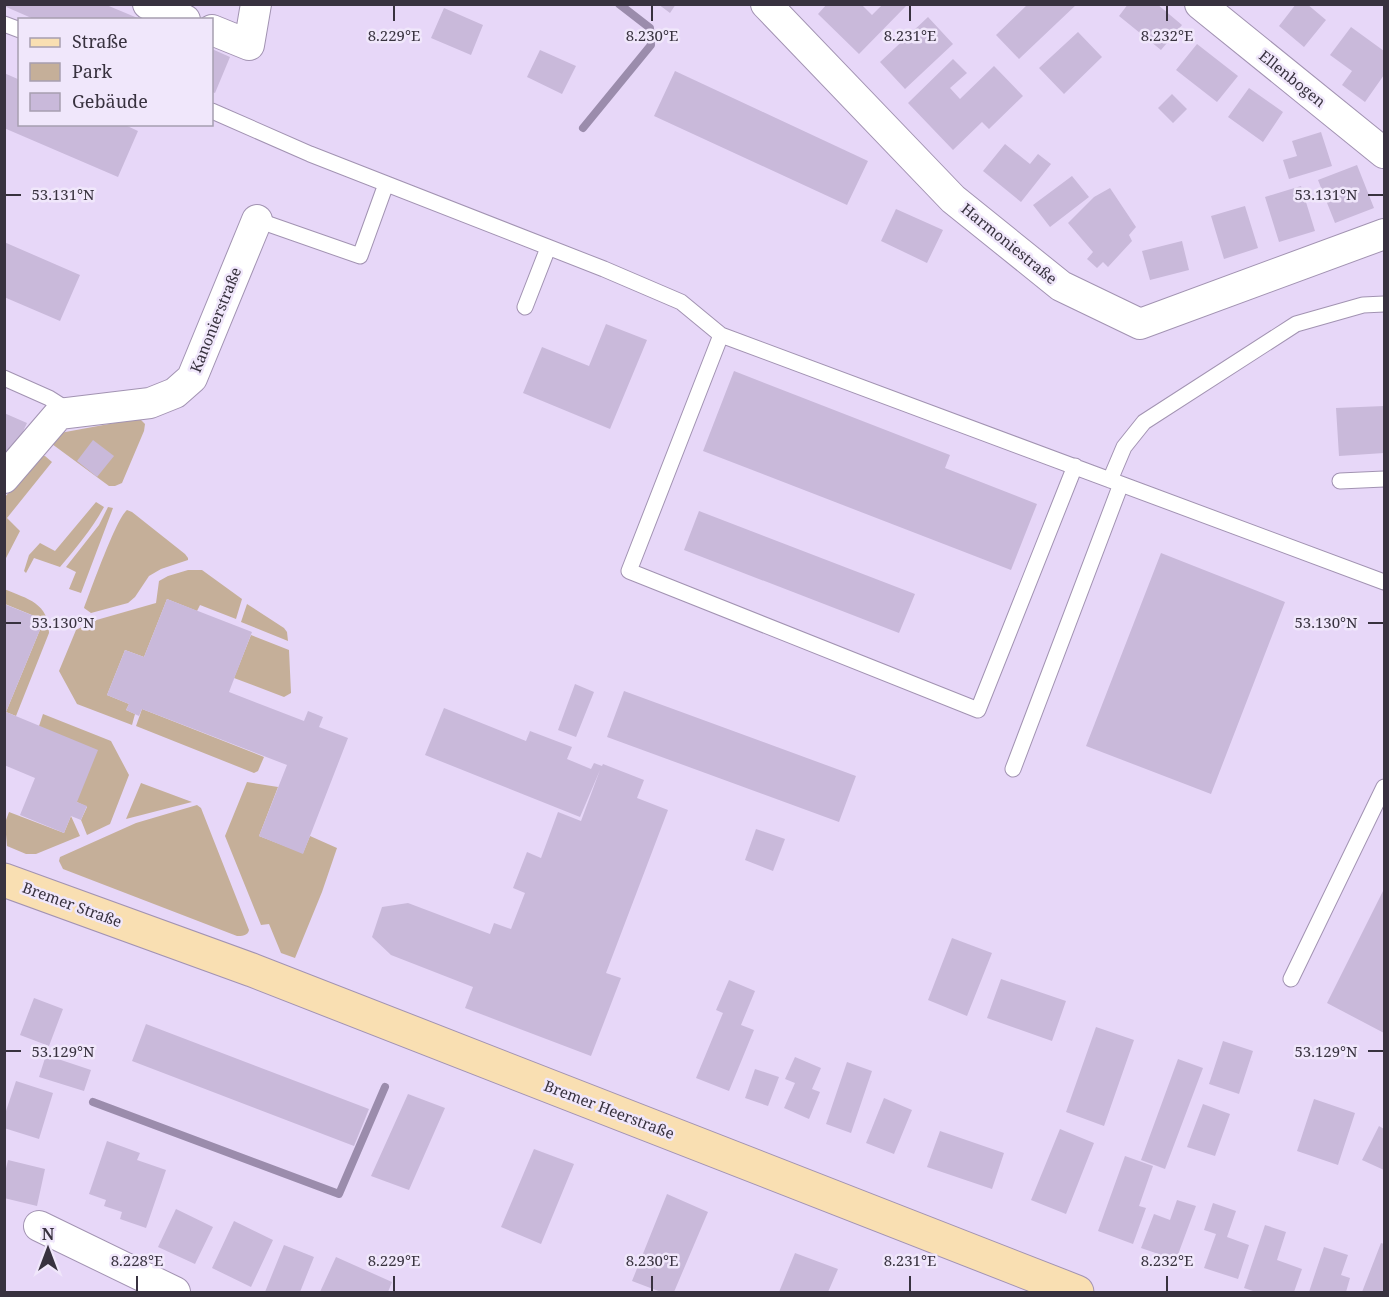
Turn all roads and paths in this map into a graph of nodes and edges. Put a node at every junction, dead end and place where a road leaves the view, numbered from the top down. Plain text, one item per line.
1 (148, 4) edge
2 (256, 4) edge
3 (766, 4) edge
4 (1200, 4) edge
5 (180, 18) edge
6 (213, 30) edge
7 (213, 111) edge
8 (1384, 153) edge
9 (386, 184) junction
10 (257, 220) joint
11 (1384, 234) edge
12 (548, 248) junction
13 (1384, 304) edge
14 (525, 307) dead end
15 (721, 335) junction
16 (4, 378) edge
17 (72, 412) junction
18 (1075, 466) junction
19 (4, 478) edge
20 (1384, 479) edge
21 (1340, 481) dead end
22 (1115, 482) junction
23 (1384, 582) edge
24 (1013, 769) dead end
25 (1384, 787) edge
26 (4, 880) edge
27 (140, 929) joint
28 (1291, 979) dead end
29 (39, 1226) dead end
30 (175, 1293) edge
31 (1077, 1293) edge

1 - 5 street
2 - 6 street
3 - 11 street, Harmoniestraße
4 - 8 street, Ellenbogen
7 - 9 lane
9 - 10 lane
9 - 12 lane
10 - 17 street, Kanonierstraße
12 - 14 lane
12 - 15 lane
13 - 22 lane
15 - 18 lane
15 - 18 lane
16 - 17 lane
17 - 19 street, Kanonierstraße
18 - 22 lane
20 - 21 lane
22 - 23 lane
22 - 24 lane
25 - 28 lane
26 - 27 street, Bremer Straße
27 - 31 street, Bremer Heerstraße
29 - 30 street

